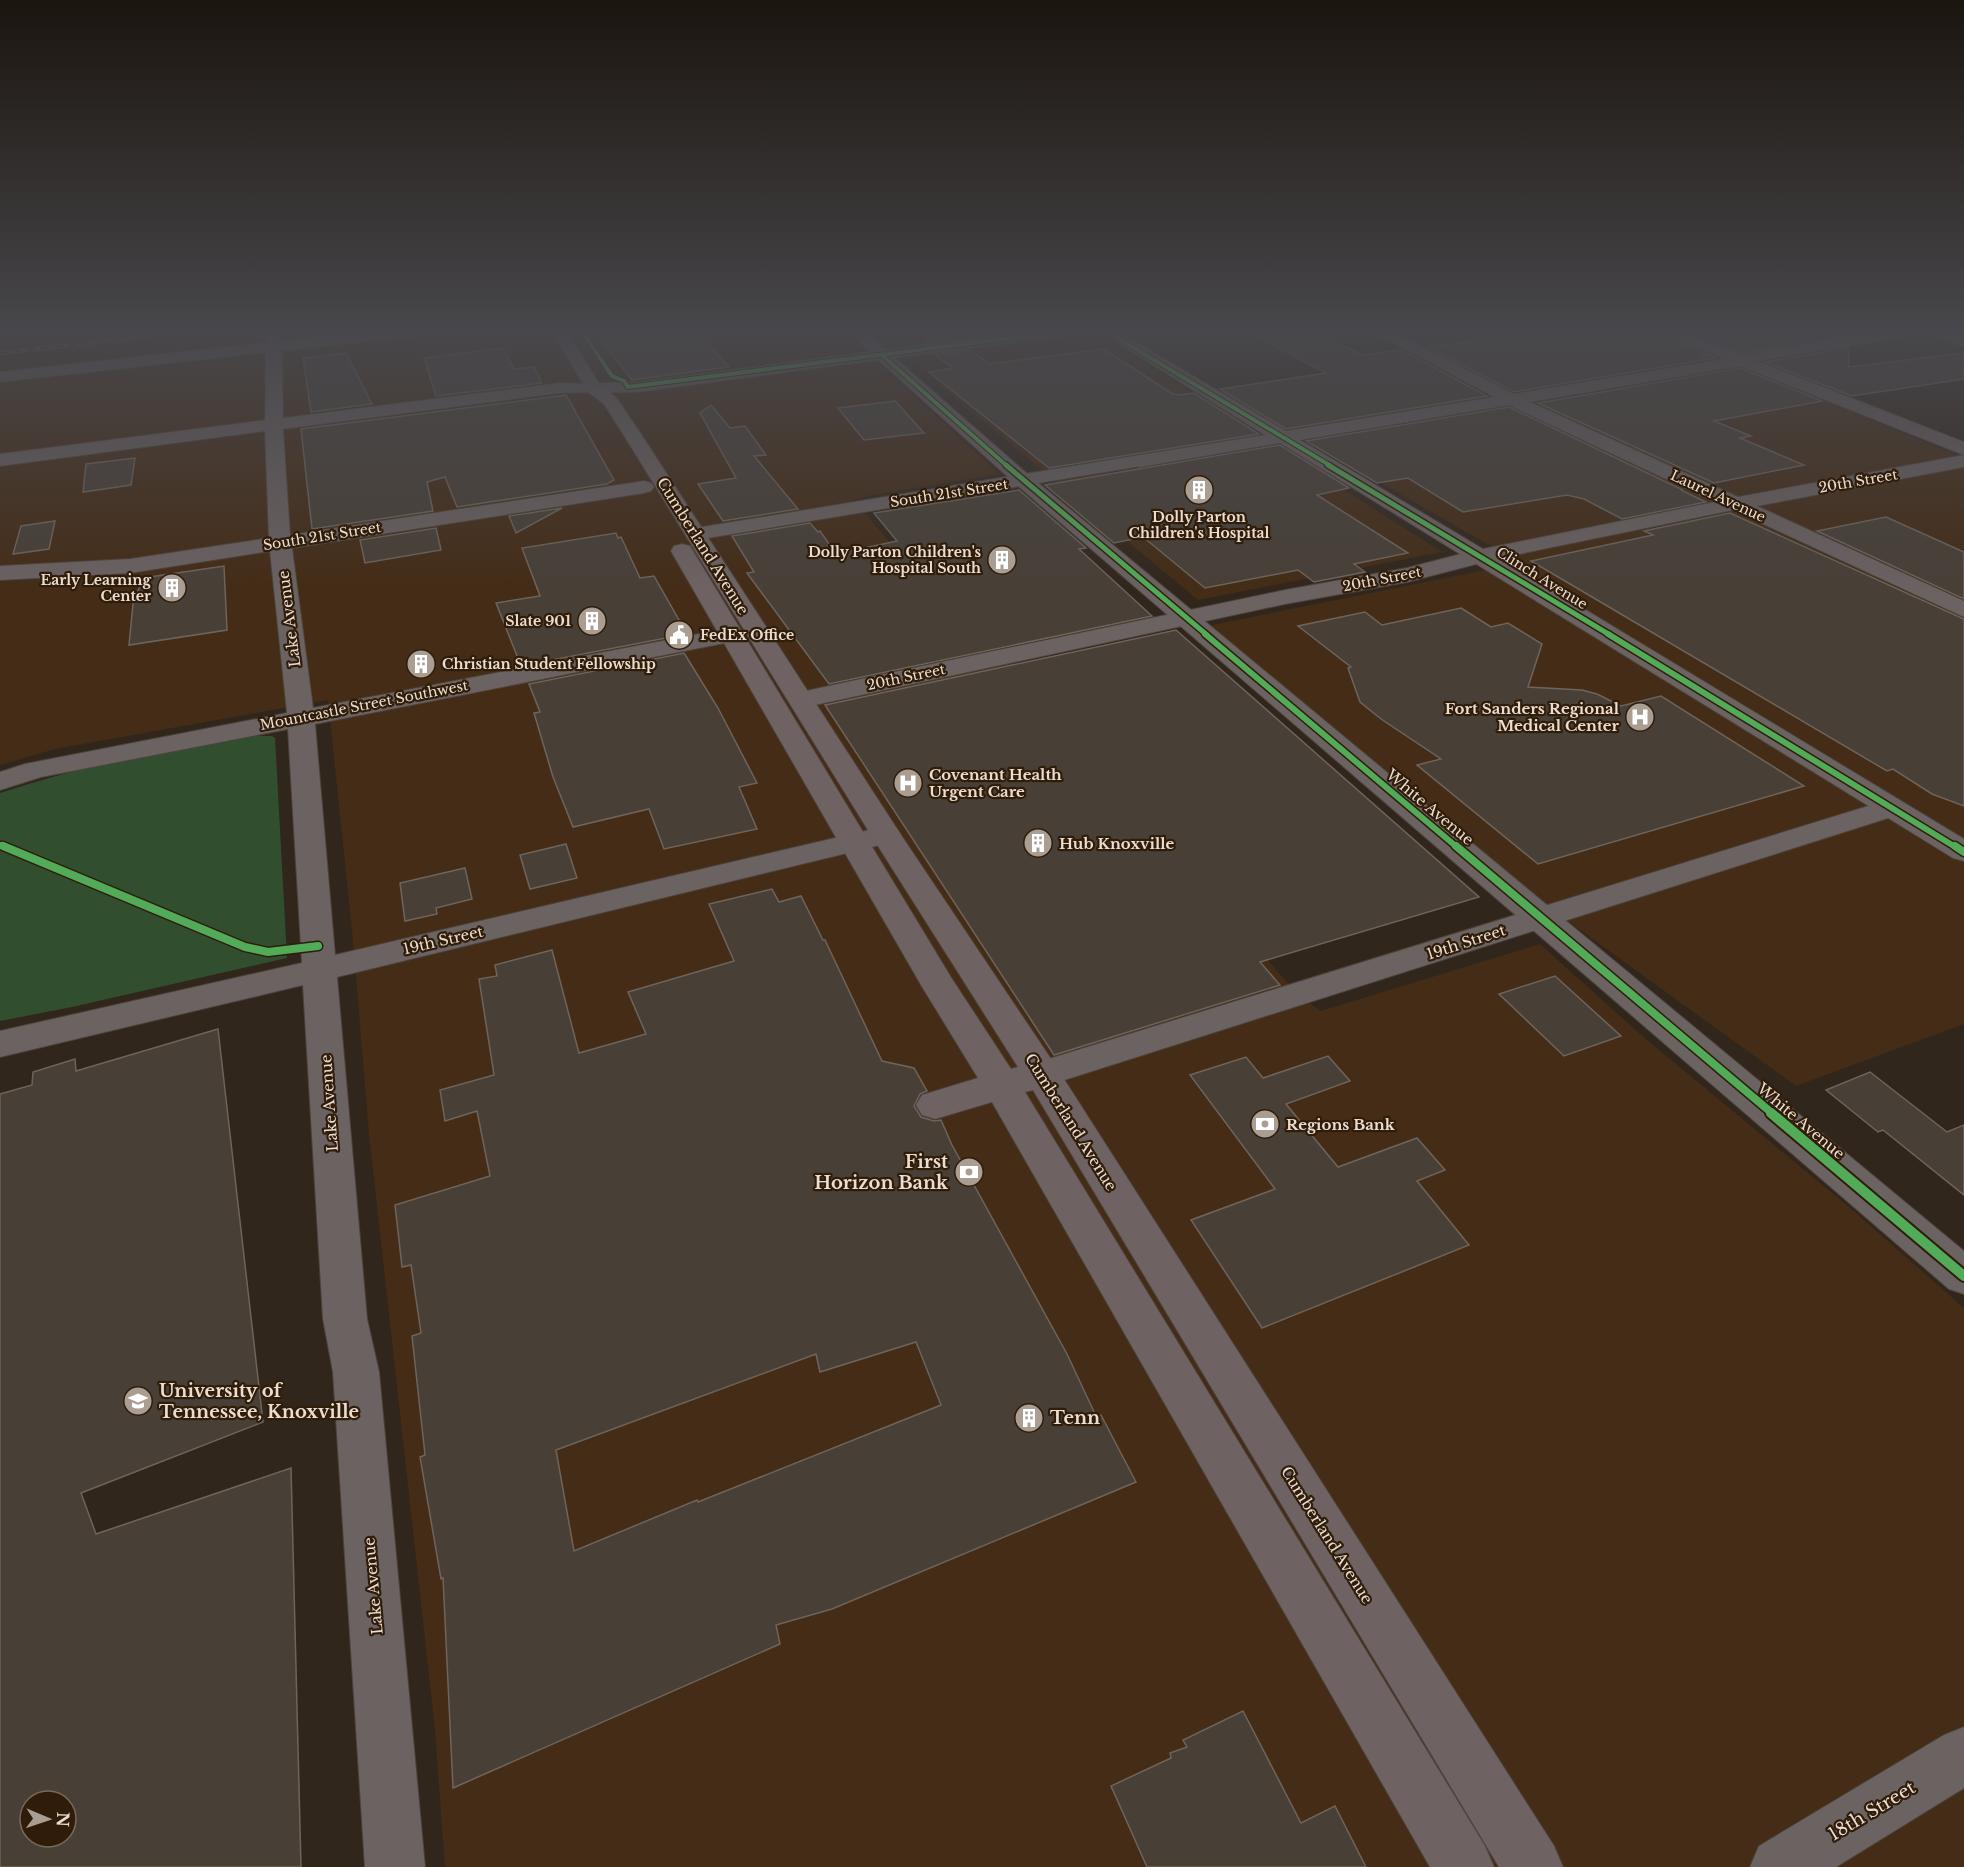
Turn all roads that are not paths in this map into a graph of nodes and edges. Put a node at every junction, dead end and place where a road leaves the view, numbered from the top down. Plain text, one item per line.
1 (274, 417) edge
2 (328, 417) edge
3 (601, 417) edge
4 (619, 417) edge
5 (951, 417) edge
6 (1246, 417) edge
7 (1400, 417) edge
8 (1549, 417) edge
9 (1884, 417) edge
10 (274, 424) junction
11 (1278, 437) junction
12 (1964, 449) edge
13 (0, 460) edge
14 (1964, 461) edge
15 (1024, 482) junction
16 (644, 488) junction
17 (1734, 504) junction
18 (684, 536) junction
19 (280, 542) junction
20 (1479, 556) junction
21 (0, 573) edge
22 (1964, 610) edge
23 (1186, 618) junction
24 (730, 635) junction
25 (787, 702) junction
26 (301, 716) junction
27 (0, 781) edge
28 (1891, 808) junction
29 (870, 839) junction
30 (1964, 852) edge
31 (1540, 918) junction
32 (319, 969) junction
33 (0, 1044) edge
34 (1042, 1074) junction
35 (1002, 1086) junction
36 (935, 1105) dead end
37 (1964, 1276) edge
38 (1964, 1755) edge
39 (395, 1867) edge
40 (1464, 1867) edge
41 (1533, 1867) edge
42 (1780, 1867) edge

1 - 10 street, Lake Avenue
2 - 10 street
3 - 16 main road, Cumberland Avenue
4 - 18 main road, Cumberland Avenue
5 - 15 street, White Avenue
6 - 11 street, Clinch Avenue
7 - 11 street, South 21st Street
8 - 17 street, Laurel Avenue
9 - 12 street
10 - 13 street
10 - 19 street, Lake Avenue
11 - 15 street, South 21st Street
11 - 20 street, Clinch Avenue
14 - 17 street, 20th Street
15 - 18 street, South 21st Street
15 - 23 street, White Avenue
16 - 18 main road, Cumberland Avenue
16 - 19 street, South 21st Street
17 - 20 street, 20th Street
17 - 22 street, Laurel Avenue
18 - 24 main road, Cumberland Avenue
18 - 25 main road, Cumberland Avenue
19 - 21 street, South 21st Street
19 - 26 street, Lake Avenue
20 - 23 street, 20th Street
20 - 28 street, Clinch Avenue
23 - 25 street, 20th Street
23 - 31 street, White Avenue
24 - 25 main road, Cumberland Avenue
24 - 26 street, Mountcastle Street Southwest
25 - 29 main road, Cumberland Avenue
26 - 27 street, Mountcastle Street Southwest
26 - 32 street, Lake Avenue
28 - 30 street, Clinch Avenue
28 - 31 street, 19th Street
29 - 32 street, 19th Street
29 - 34 main road, Cumberland Avenue
29 - 35 main road, Cumberland Avenue
31 - 34 street, 19th Street
31 - 37 street, White Avenue
32 - 33 street, 19th Street
32 - 39 street, Lake Avenue
34 - 35 main road
34 - 41 main road, Cumberland Avenue
35 - 36 main road
35 - 40 main road, Cumberland Avenue
38 - 42 street, 18th Street

